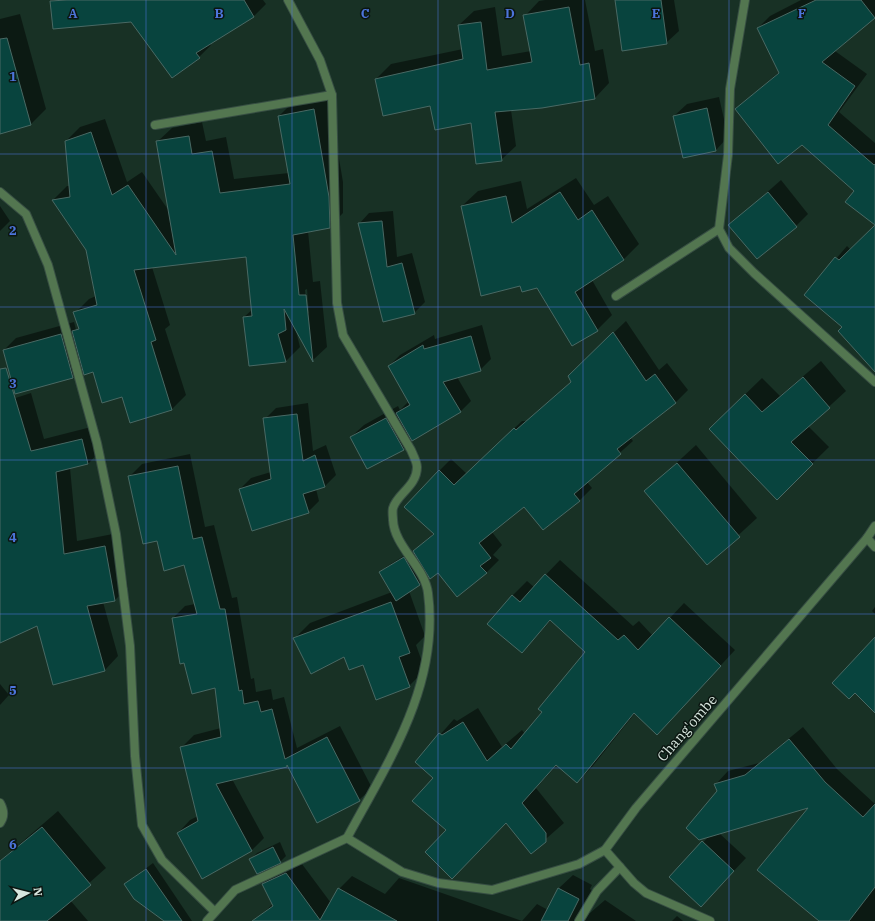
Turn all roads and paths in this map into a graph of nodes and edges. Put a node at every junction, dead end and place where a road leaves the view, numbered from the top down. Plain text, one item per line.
1 (288, 0) edge
2 (745, 0) edge
3 (332, 95) junction
4 (155, 125) dead end
5 (0, 192) edge
6 (719, 229) junction
7 (616, 296) dead end
8 (875, 382) edge
9 (875, 526) edge
10 (867, 538) junction
11 (875, 546) edge
12 (0, 803) edge
13 (0, 823) edge
14 (347, 838) junction
15 (605, 850) junction
16 (620, 867) junction
17 (214, 911) junction
18 (207, 921) edge
19 (579, 921) edge
20 (710, 921) edge

1 - 3 street
2 - 6 street
3 - 4 street
3 - 14 street
5 - 17 street
6 - 7 street
6 - 8 street
9 - 10 street, Chang'ombe
10 - 11 street
10 - 15 street, Chang'ombe
12 - 13 street
14 - 15 street
14 - 17 street
15 - 16 street
16 - 19 street
16 - 20 street
17 - 18 street

